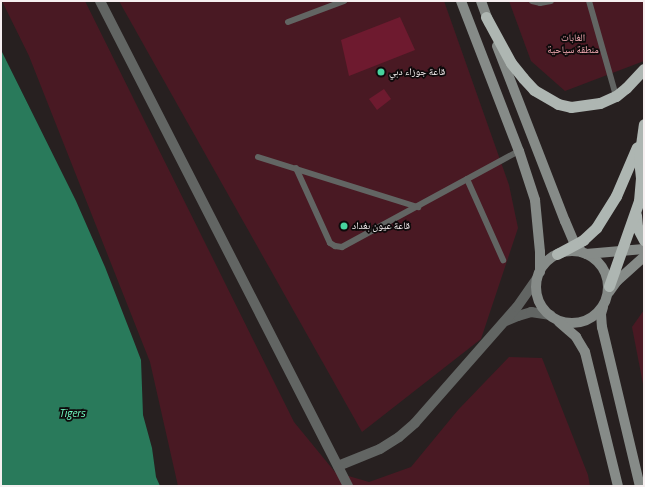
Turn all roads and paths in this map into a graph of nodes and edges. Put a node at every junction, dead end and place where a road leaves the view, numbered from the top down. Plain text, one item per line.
1 (100, 1) edge
2 (344, 1) edge
3 (461, 1) edge
4 (481, 1) edge
5 (532, 1) edge
6 (551, 1) edge
7 (589, 1) edge
8 (486, 17) junction
9 (288, 22) dead end
10 (644, 69) edge
11 (616, 96) junction
12 (644, 124) edge
13 (640, 140) junction
14 (519, 151) junction
15 (258, 156) dead end
16 (296, 168) junction
17 (467, 179) junction
18 (418, 207) junction
19 (637, 210) junction
20 (644, 240) edge
21 (644, 249) edge
22 (581, 250) junction
23 (621, 251) junction
24 (558, 254) joint
25 (644, 258) edge
26 (503, 260) dead end
27 (538, 275) junction
28 (607, 296) junction
29 (553, 317) junction
30 (500, 326) junction
31 (338, 466) junction
32 (348, 486) edge
33 (618, 486) edge
34 (640, 486) edge

1 - 31 street
2 - 9 lane
3 - 14 main road
4 - 8 main road
5 - 6 lane
7 - 11 lane
8 - 11 highway
8 - 22 main road
10 - 11 highway
12 - 13 highway
13 - 19 highway
13 - 22 highway
14 - 17 lane
14 - 27 main road
15 - 16 lane
16 - 18 lane
16 - 18 lane
17 - 18 lane
17 - 26 lane
19 - 20 highway
19 - 23 highway
21 - 23 main road
22 - 23 main road
22 - 24 highway
22 - 28 main road
23 - 28 highway
24 - 27 main road
25 - 28 main road
27 - 29 main road
27 - 30 street
28 - 29 main road
28 - 34 main road
29 - 30 street
29 - 33 main road
30 - 31 street
31 - 32 street

